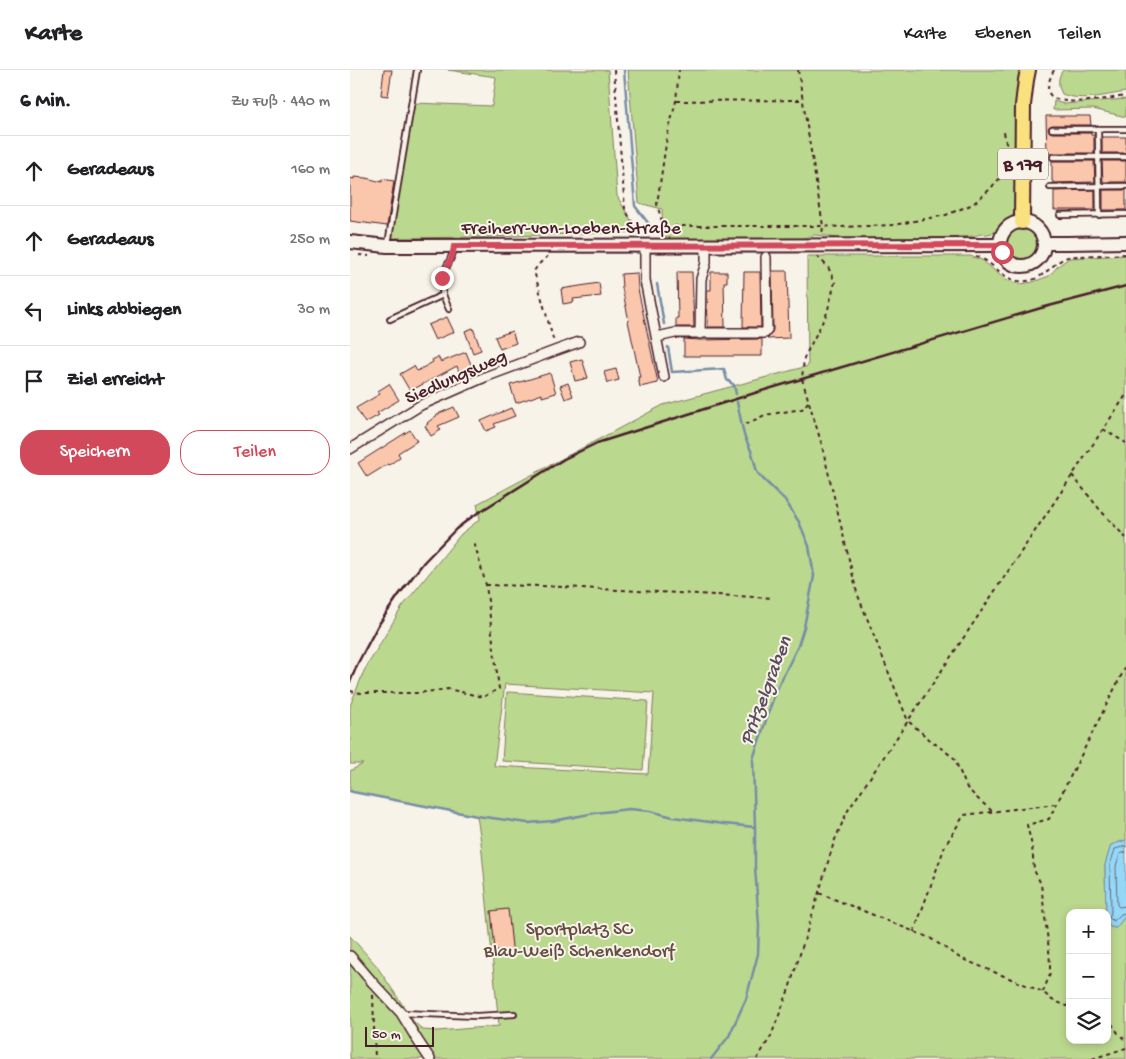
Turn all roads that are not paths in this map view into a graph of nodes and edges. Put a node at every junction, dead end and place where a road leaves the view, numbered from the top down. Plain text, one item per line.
1 (417, 70) edge
2 (1028, 70) edge
3 (1052, 128) dead end
4 (1098, 129) junction
5 (1126, 129) edge
6 (1053, 157) dead end
7 (1098, 157) junction
8 (1126, 157) edge
9 (1099, 186) junction
10 (1126, 186) edge
11 (1050, 187) dead end
12 (1126, 214) edge
13 (1060, 215) dead end
14 (1099, 215) junction
15 (1022, 222) junction
16 (350, 242) edge
17 (1126, 242) edge
18 (1044, 243) junction
19 (645, 245) junction
20 (706, 245) junction
21 (1000, 245) junction
22 (387, 246) junction
23 (454, 246) junction
24 (766, 257) dead end
25 (443, 295) junction
26 (448, 310) dead end
27 (390, 319) dead end
28 (700, 334) junction
29 (657, 337) junction
30 (579, 342) dead end
31 (664, 377) dead end
32 (350, 449) edge
33 (350, 956) edge
34 (402, 1013) junction
35 (514, 1014) dead end
36 (430, 1059) edge

1 - 22 lane
2 - 15 main road, B 179
3 - 4 lane
4 - 5 lane
4 - 7 lane
6 - 7 lane
7 - 8 lane
7 - 9 lane
9 - 10 lane
9 - 11 lane
9 - 14 lane
12 - 14 lane
13 - 14 lane
15 - 18 main road
15 - 21 main road
16 - 22 main road, Freiherr-von-Loeben-Straße
17 - 18 main road
18 - 21 main road
19 - 20 main road, Freiherr-von-Loeben-Straße
19 - 23 main road, Freiherr-von-Loeben-Straße
19 - 29 street
20 - 21 main road, Freiherr-von-Loeben-Straße
20 - 28 street
22 - 23 main road, Freiherr-von-Loeben-Straße
23 - 25 lane
24 - 28 street
25 - 26 lane
25 - 27 lane
28 - 29 street
29 - 31 street
30 - 32 street, Siedlungsweg
33 - 34 street
34 - 35 lane
34 - 36 street

